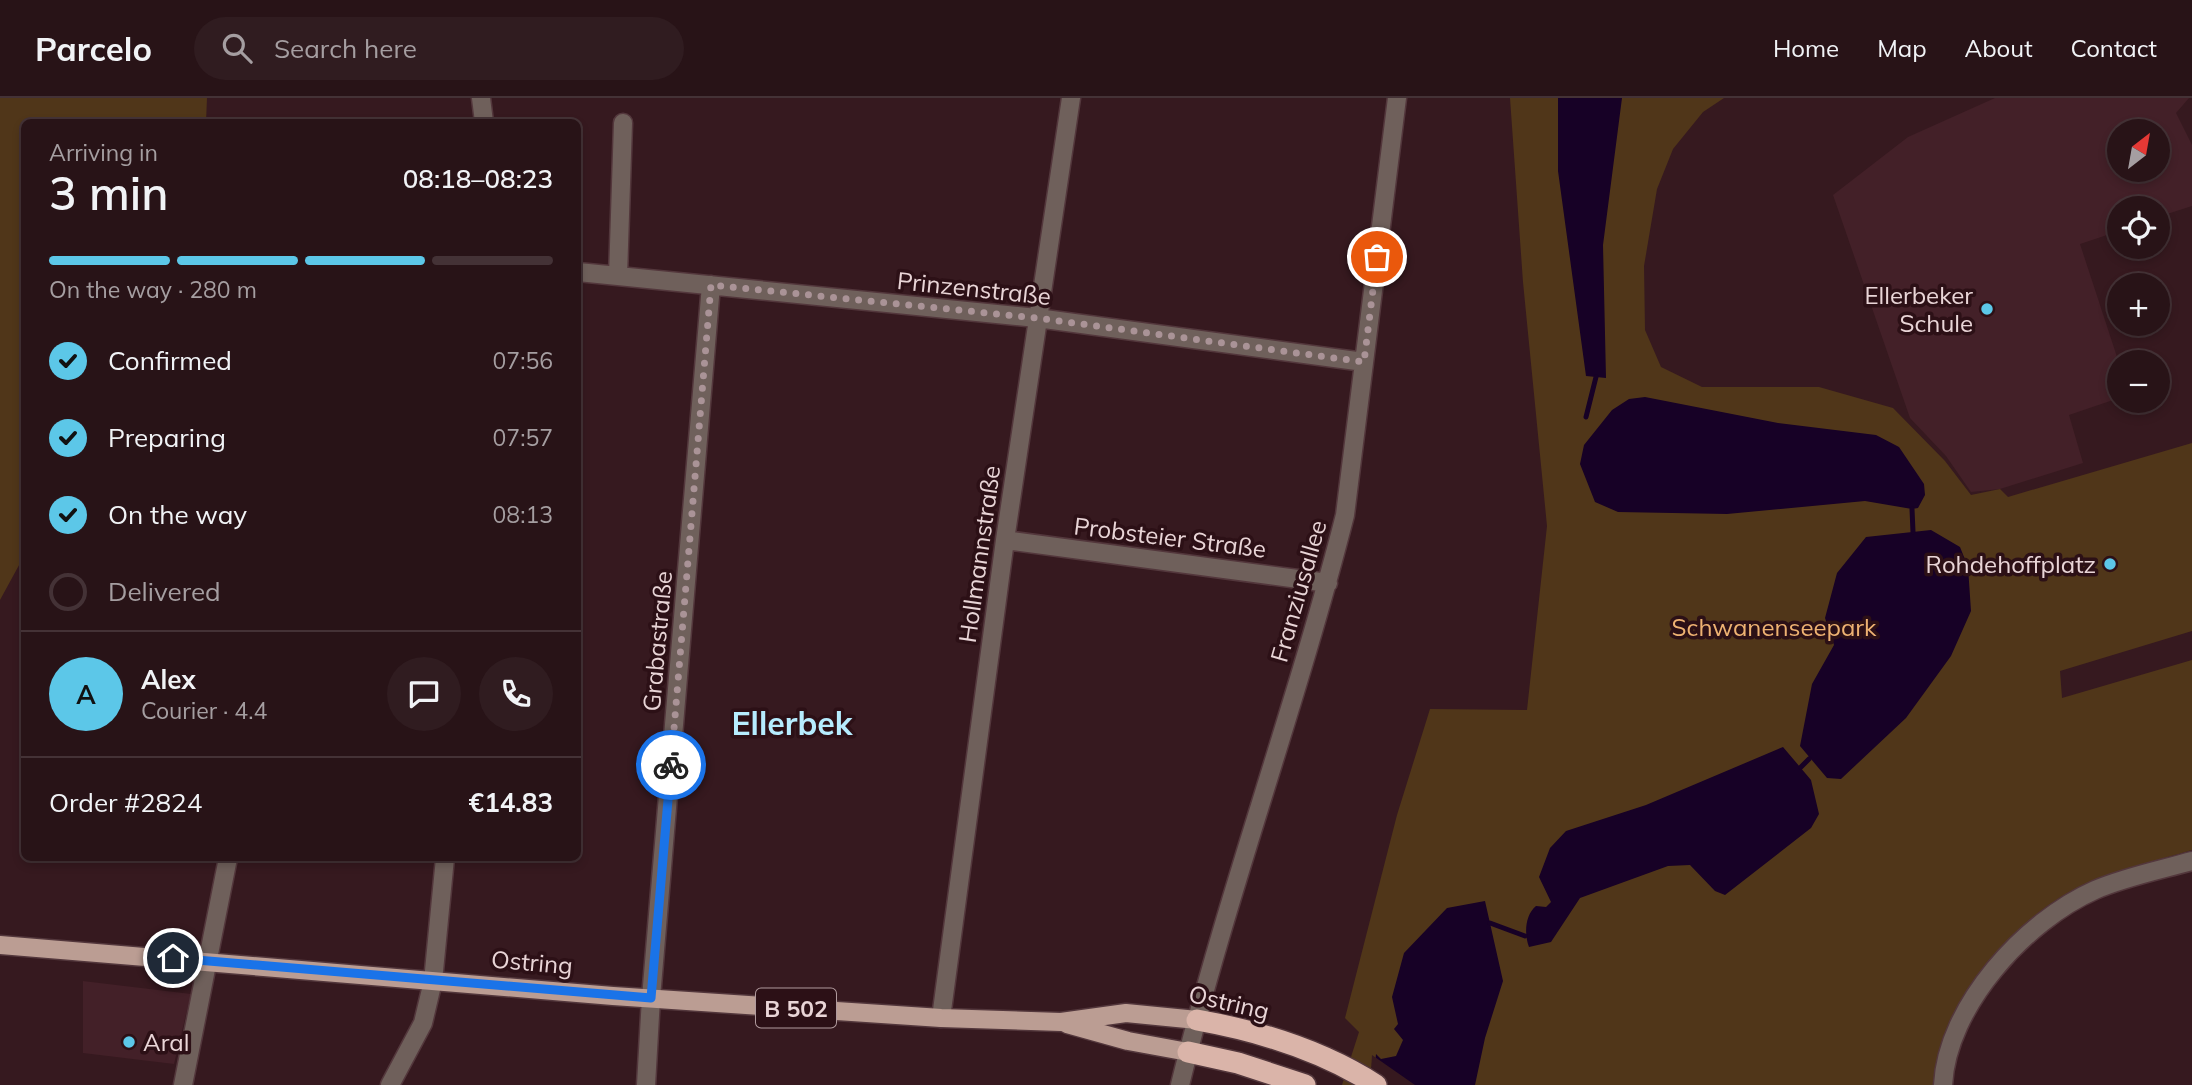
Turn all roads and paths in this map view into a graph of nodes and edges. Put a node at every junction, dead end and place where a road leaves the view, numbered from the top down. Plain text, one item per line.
1 (481, 98) edge
2 (1071, 98) edge
3 (1397, 98) edge
4 (484, 119) edge
5 (623, 123) dead end
6 (581, 272) edge
7 (618, 276) junction
8 (711, 285) junction
9 (1037, 318) junction
10 (1364, 362) junction
11 (1005, 540) junction
12 (1328, 583) junction
13 (227, 861) edge
14 (445, 861) edge
15 (2192, 861) edge
16 (0, 945) edge
17 (208, 960) junction
18 (433, 981) junction
19 (651, 998) junction
20 (941, 1018) junction
21 (1197, 1020) junction
22 (1060, 1022) junction
23 (1188, 1052) junction
24 (183, 1085) edge
25 (390, 1085) edge
26 (646, 1085) edge
27 (1180, 1085) edge
28 (1306, 1085) edge
29 (1376, 1085) edge
30 (1943, 1085) edge

1 - 4 street
2 - 9 street, Hollmannstraße
3 - 10 street, Franziusallee
5 - 7 street
6 - 7 street, Prinzenstraße
7 - 8 street, Prinzenstraße
8 - 9 street, Prinzenstraße
8 - 19 street, Grabastraße
9 - 10 street, Prinzenstraße
9 - 11 street, Hollmannstraße
10 - 12 street, Franziusallee
11 - 12 street, Probsteier Straße
11 - 20 street, Hollmannstraße
12 - 21 street, Franziusallee
13 - 17 street
14 - 18 street
15 - 30 street
16 - 17 main road, Ostring / B 502
17 - 18 main road, Ostring / B 502
17 - 24 street
18 - 19 main road, Ostring / B 502
18 - 25 street
19 - 20 main road, Ostring / B 502
19 - 26 street, Grabastraße
20 - 22 main road, Ostring / B 502
21 - 22 main road, Ostring / B 502
21 - 23 street, Franziusallee
21 - 29 highway, Ostring / B 502
22 - 23 main road, Ostring / B 502
23 - 27 street, Franziusallee
23 - 28 highway, Ostring / B 502

